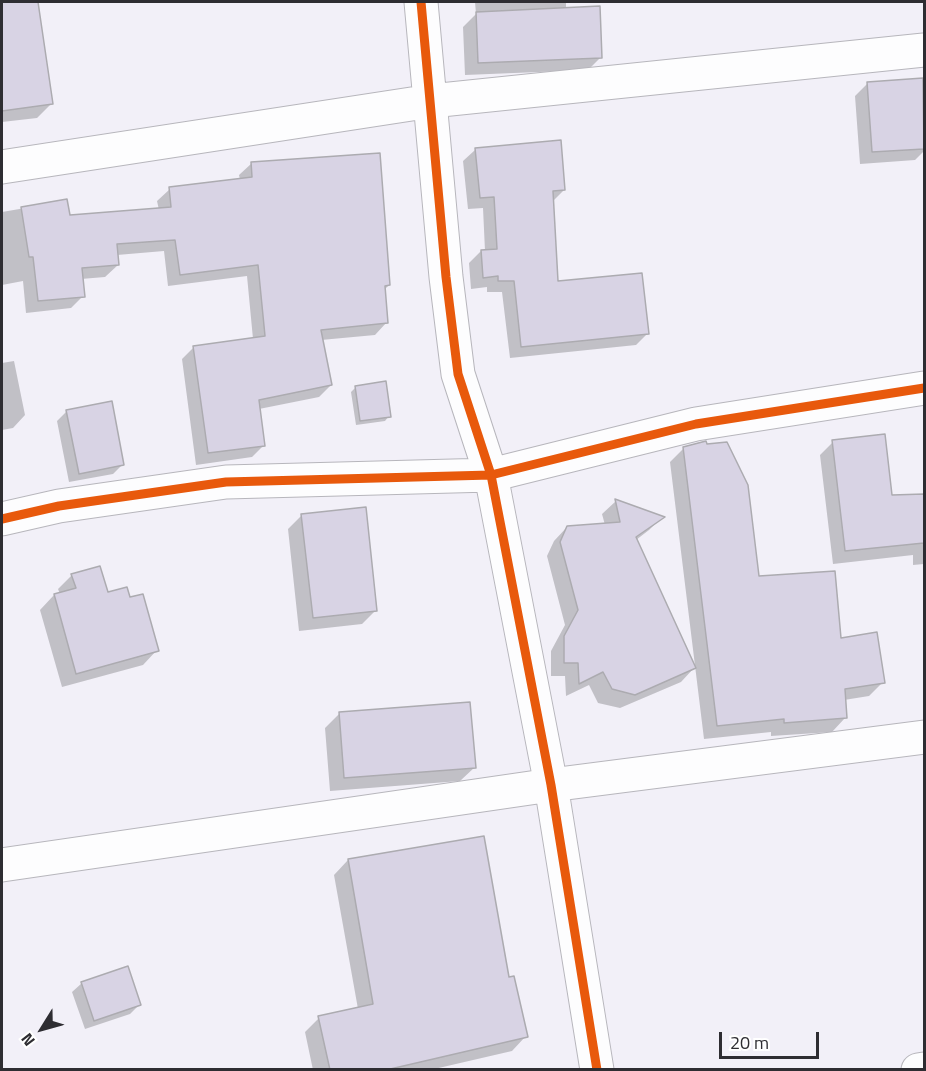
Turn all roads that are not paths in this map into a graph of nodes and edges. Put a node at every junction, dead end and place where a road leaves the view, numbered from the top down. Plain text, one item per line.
1 (421, 2) edge
2 (924, 50) edge
3 (431, 101) junction
4 (2, 167) edge
5 (924, 388) edge
6 (491, 475) junction
7 (2, 519) edge
8 (924, 737) edge
9 (551, 785) junction
10 (2, 865) edge
11 (924, 1069) edge
12 (597, 1070) edge
13 (918, 1070) edge

1 - 3 street
2 - 3 street
3 - 4 street
3 - 6 street
5 - 6 street
6 - 7 street
6 - 9 street
8 - 9 street
9 - 10 street
9 - 12 street
11 - 13 street

